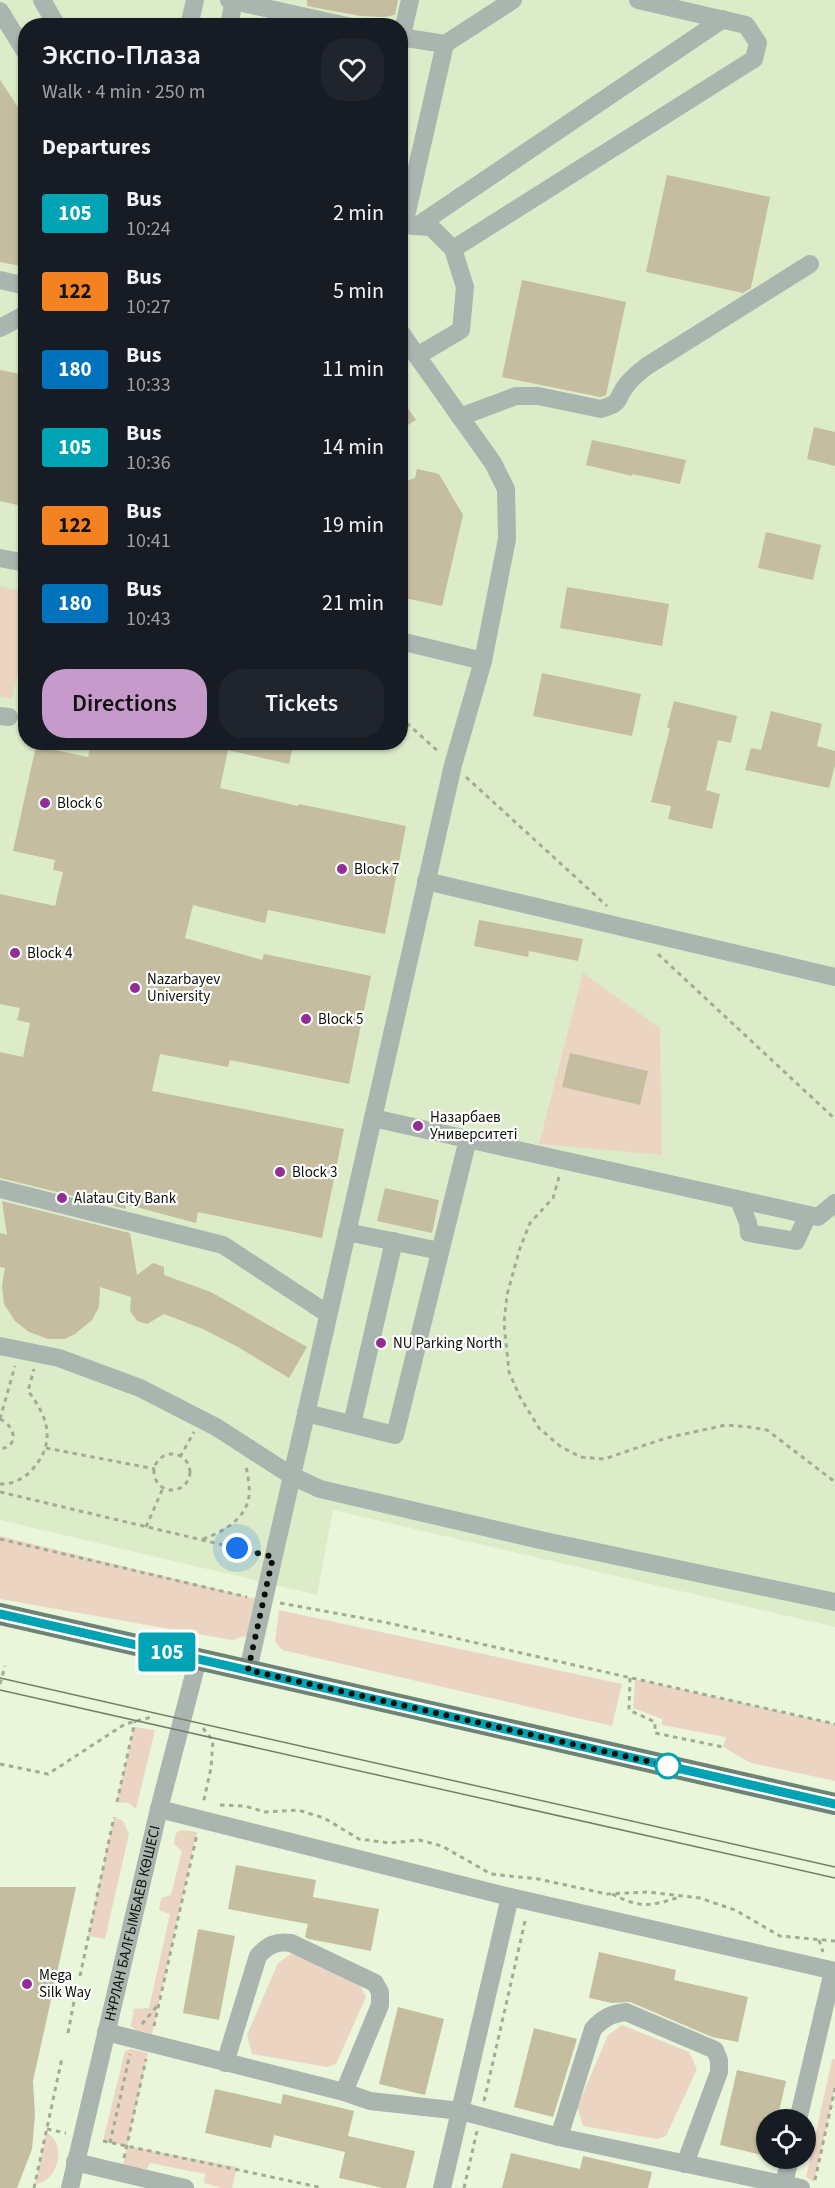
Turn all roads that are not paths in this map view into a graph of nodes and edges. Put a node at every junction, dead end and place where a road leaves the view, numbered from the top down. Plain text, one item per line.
1 (42, 0) edge
2 (195, 0) edge
3 (410, 0) edge
4 (513, 0) edge
5 (638, 0) edge
6 (232, 1) edge
7 (0, 11) edge
8 (52, 18) edge
9 (191, 18) edge
10 (229, 18) edge
11 (310, 18) edge
12 (406, 18) edge
13 (723, 19) junction
14 (18, 40) edge
15 (408, 40) edge
16 (445, 44) junction
17 (408, 221) edge
18 (408, 225) edge
19 (408, 226) edge
20 (453, 249) junction
21 (810, 264) dead end
22 (0, 280) edge
23 (18, 284) edge
24 (18, 318) edge
25 (0, 328) edge
26 (408, 343) edge
27 (417, 356) junction
28 (460, 417) junction
29 (0, 558) edge
30 (18, 561) edge
31 (408, 643) edge
32 (483, 661) junction
33 (426, 881) junction
34 (835, 977) edge
35 (373, 1118) junction
36 (468, 1139) junction
37 (0, 1189) edge
38 (739, 1200) junction
39 (835, 1203) edge
40 (808, 1215) junction
41 (347, 1232) junction
42 (394, 1241) junction
43 (440, 1251) junction
44 (328, 1314) junction
45 (0, 1347) edge
46 (306, 1413) junction
47 (352, 1424) junction
48 (292, 1476) junction
49 (835, 1602) edge
50 (0, 1614) edge
51 (198, 1659) junction
52 (248, 1670) junction
53 (835, 1804) edge
54 (159, 1809) junction
55 (510, 1898) junction
56 (834, 1971) edge
57 (106, 2032) junction
58 (225, 2063) junction
59 (344, 2092) junction
60 (801, 2109) edge
61 (460, 2111) junction
62 (559, 2137) junction
63 (75, 2162) junction
64 (686, 2164) junction
65 (789, 2169) edge
66 (789, 2187) edge
67 (70, 2188) edge
68 (185, 2188) edge
69 (442, 2188) edge

1 - 8 street
2 - 9 street
3 - 12 street
4 - 16 street
5 - 13 street
6 - 10 street
6 - 11 street
7 - 14 street
13 - 18 street
13 - 20 street
15 - 16 street
16 - 17 street
19 - 20 street
20 - 27 street
21 - 28 street
22 - 23 street
24 - 25 street
26 - 27 street
27 - 28 street
28 - 32 street
29 - 30 street
31 - 32 street
32 - 33 street
33 - 34 street
33 - 35 street
35 - 36 street
35 - 41 street
36 - 38 street
36 - 43 street
37 - 44 street
38 - 40 street
38 - 40 street
39 - 40 street
41 - 42 street
41 - 44 street
42 - 43 street
42 - 47 street
43 - 47 street
44 - 46 street
45 - 48 street
46 - 47 street
46 - 48 street
48 - 49 street
48 - 52 street
50 - 51 main road
51 - 52 main road
51 - 54 street, НҰРЛАН БАЛҒЫМБАЕВ КӨШЕСІ
52 - 53 main road
54 - 55 street
54 - 57 street, НҰРЛАН БАЛҒЫМБАЕВ КӨШЕСІ
55 - 56 street
55 - 61 street
56 - 60 street
57 - 58 street
57 - 63 street, НҰРЛАН БАЛҒЫМБАЕВ КӨШЕСІ
58 - 59 street
58 - 59 street
59 - 61 street
61 - 62 street
61 - 69 street
62 - 64 street
62 - 64 street
63 - 67 street, НҰРЛАН БАЛҒЫМБАЕВ КӨШЕСІ
63 - 68 street
64 - 66 street
65 - 66 street

